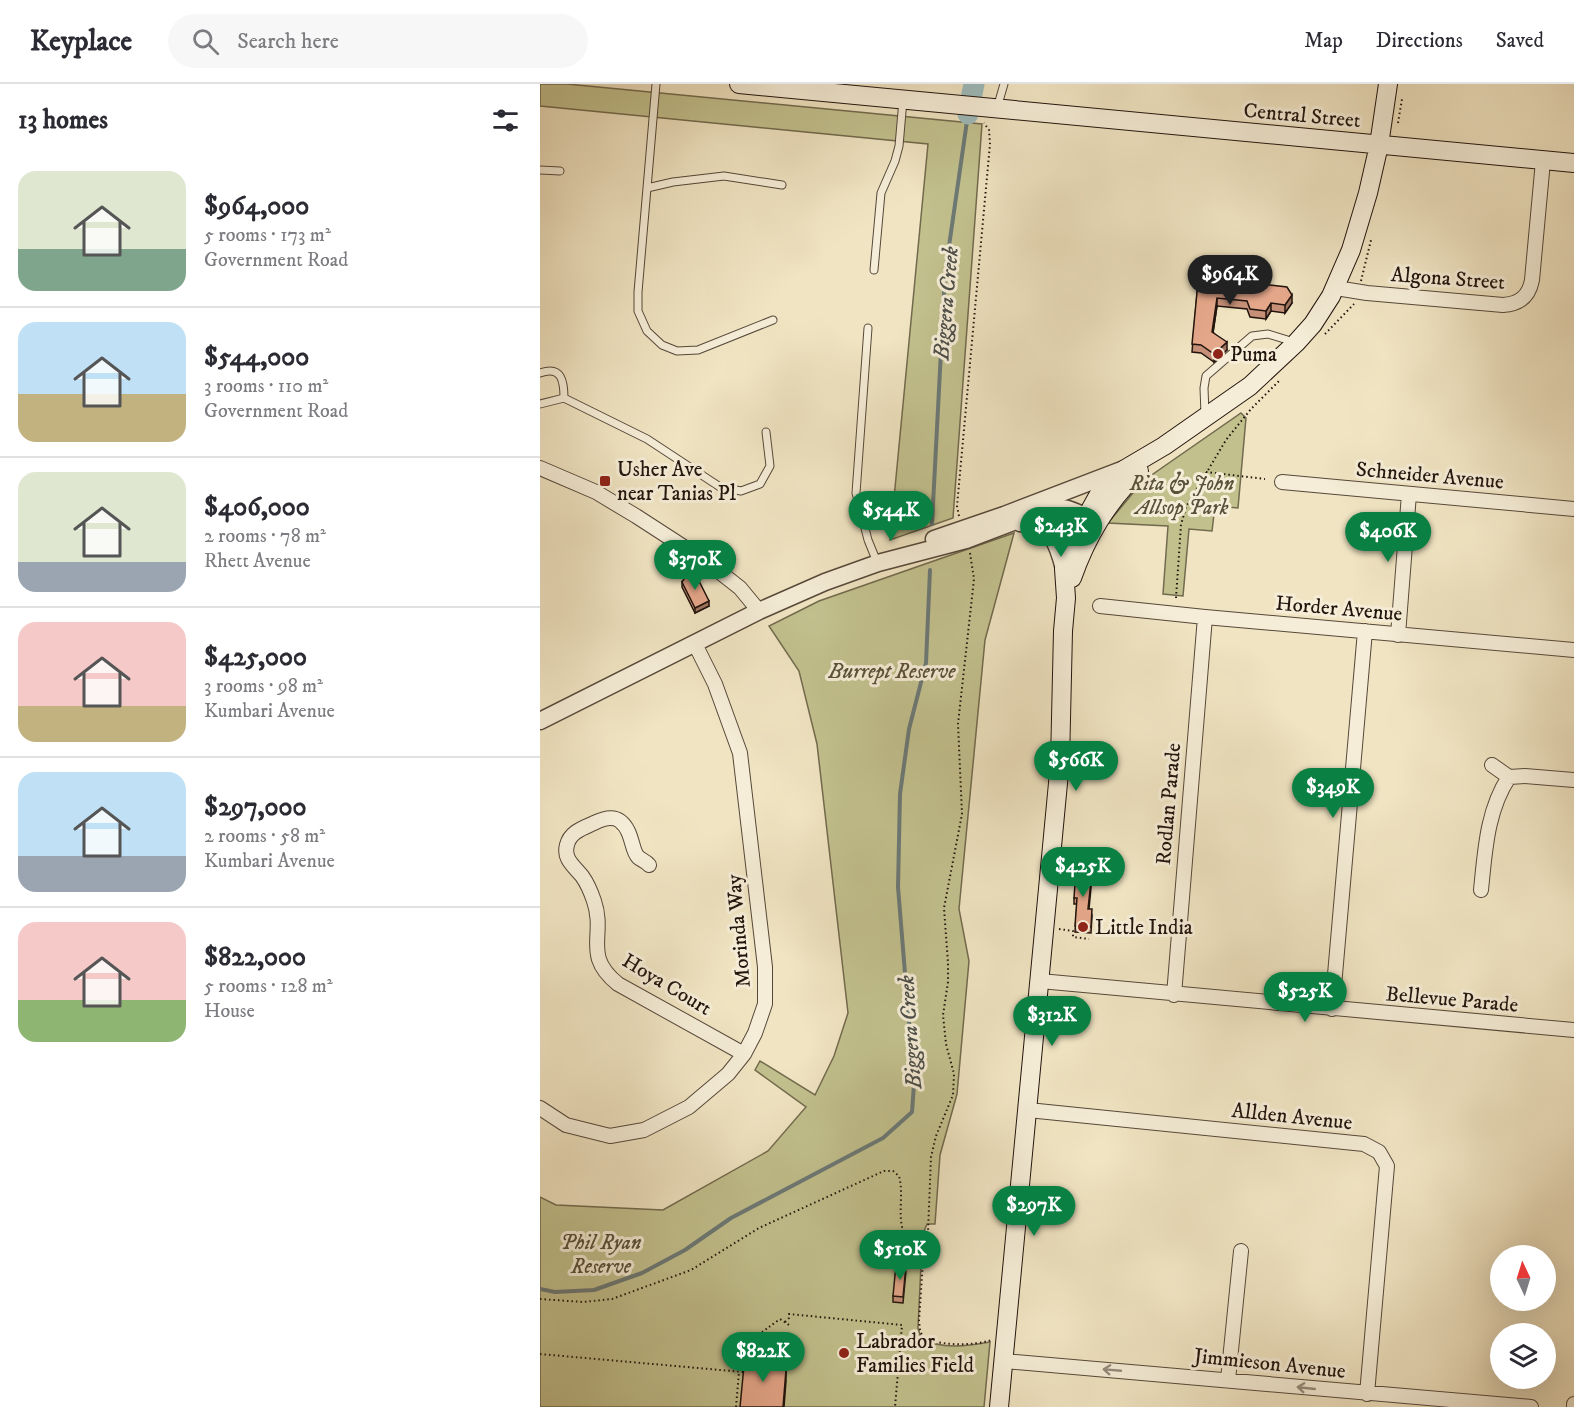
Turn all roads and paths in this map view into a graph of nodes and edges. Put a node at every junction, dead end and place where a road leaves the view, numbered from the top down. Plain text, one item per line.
1 (656, 84) edge
2 (739, 84) edge
3 (1004, 84) edge
4 (1388, 84) edge
5 (777, 86) edge
6 (903, 99) junction
7 (977, 106) junction
8 (997, 108) junction
9 (1379, 145) junction
10 (1543, 161) junction
11 (1574, 163) edge
12 (540, 170) edge
13 (560, 171) dead end
14 (782, 185) dead end
15 (646, 188) junction
16 (874, 270) dead end
17 (1336, 288) junction
18 (1356, 300) dead end
19 (772, 320) dead end
20 (868, 328) dead end
21 (1324, 335) dead end
22 (1296, 343) junction
23 (540, 373) edge
24 (1283, 376) dead end
25 (564, 398) junction
26 (540, 404) edge
27 (1205, 418) junction
28 (766, 432) dead end
29 (1164, 446) junction
30 (540, 468) edge
31 (1125, 469) junction
32 (1206, 472) junction
33 (1265, 478) dead end
34 (1282, 482) dead end
35 (1409, 494) junction
36 (1574, 509) edge
37 (1005, 520) junction
38 (1089, 524) junction
39 (964, 534) junction
40 (878, 563) junction
41 (1064, 569) junction
42 (1065, 598) junction
43 (1176, 598) dead end
44 (1100, 606) dead end
45 (759, 611) junction
46 (1205, 617) junction
47 (1365, 631) junction
48 (1398, 635) junction
49 (695, 644) junction
50 (1574, 650) edge
51 (540, 721) edge
52 (1492, 765) dead end
53 (1509, 777) junction
54 (1574, 780) edge
55 (649, 865) dead end
56 (1481, 890) dead end
57 (1059, 929) dead end
58 (1089, 939) dead end
59 (1040, 981) junction
60 (1174, 995) junction
61 (1332, 1009) junction
62 (1574, 1030) edge
63 (744, 1054) junction
64 (540, 1108) edge
65 (1028, 1110) junction
66 (919, 1248) junction
67 (1241, 1251) dead end
68 (540, 1299) edge
69 (785, 1322) junction
70 (789, 1325) dead end
71 (992, 1340) dead end
72 (540, 1354) edge
73 (1004, 1360) junction
74 (739, 1372) junction
75 (1228, 1380) junction
76 (1367, 1394) junction
77 (736, 1407) edge
78 (895, 1407) edge
79 (999, 1407) edge
80 (1531, 1407) edge

1 - 15 lane
2 - 5 main road, Central Street
3 - 8 lane
4 - 9 main road
5 - 6 main road, Central Street
6 - 7 main road, Central Street
6 - 16 lane
7 - 8 main road, Central Street
7 - 39 path
8 - 9 main road, Central Street
9 - 10 main road, Central Street
9 - 17 main road
10 - 11 main road, Central Street
10 - 17 street, Algona Street
12 - 13 lane
14 - 15 lane
15 - 19 lane
17 - 22 main road
18 - 21 path
20 - 40 lane
22 - 27 main road
22 - 27 lane
23 - 25 lane
24 - 32 path
25 - 26 lane
25 - 28 lane
27 - 29 main road
29 - 31 main road
29 - 38 main road
30 - 45 street
31 - 37 street
31 - 38 main road
32 - 33 path
32 - 43 path
34 - 35 street, Schneider Avenue
35 - 36 street, Schneider Avenue
35 - 48 street
37 - 38 street
37 - 39 street
37 - 41 street
38 - 41 main road
38 - 42 main road
39 - 40 street
39 - 66 path
40 - 45 street
41 - 42 main road
42 - 59 main road
44 - 46 street, Horder Avenue
45 - 49 street
46 - 47 street, Horder Avenue
46 - 60 street, Rodlan Parade
47 - 48 street, Horder Avenue
47 - 61 street
48 - 50 street, Horder Avenue
49 - 51 street
49 - 63 street, Morinda Way
52 - 53 street
53 - 54 street
53 - 56 street
55 - 63 street, Hoya Court
57 - 58 path
59 - 60 street, Bellevue Parade
59 - 65 main road
60 - 61 street, Bellevue Parade
61 - 62 street, Bellevue Parade
63 - 64 street, Morinda Way
65 - 73 main road
65 - 76 street, Allden Avenue
66 - 68 path
66 - 71 path
67 - 75 street
69 - 70 path
69 - 74 path
69 - 78 path
72 - 74 path
75 -> 73 street, Jimmieson Avenue
73 - 79 main road
74 - 77 path
76 -> 75 street, Jimmieson Avenue
76 - 80 street, Jimmieson Avenue

